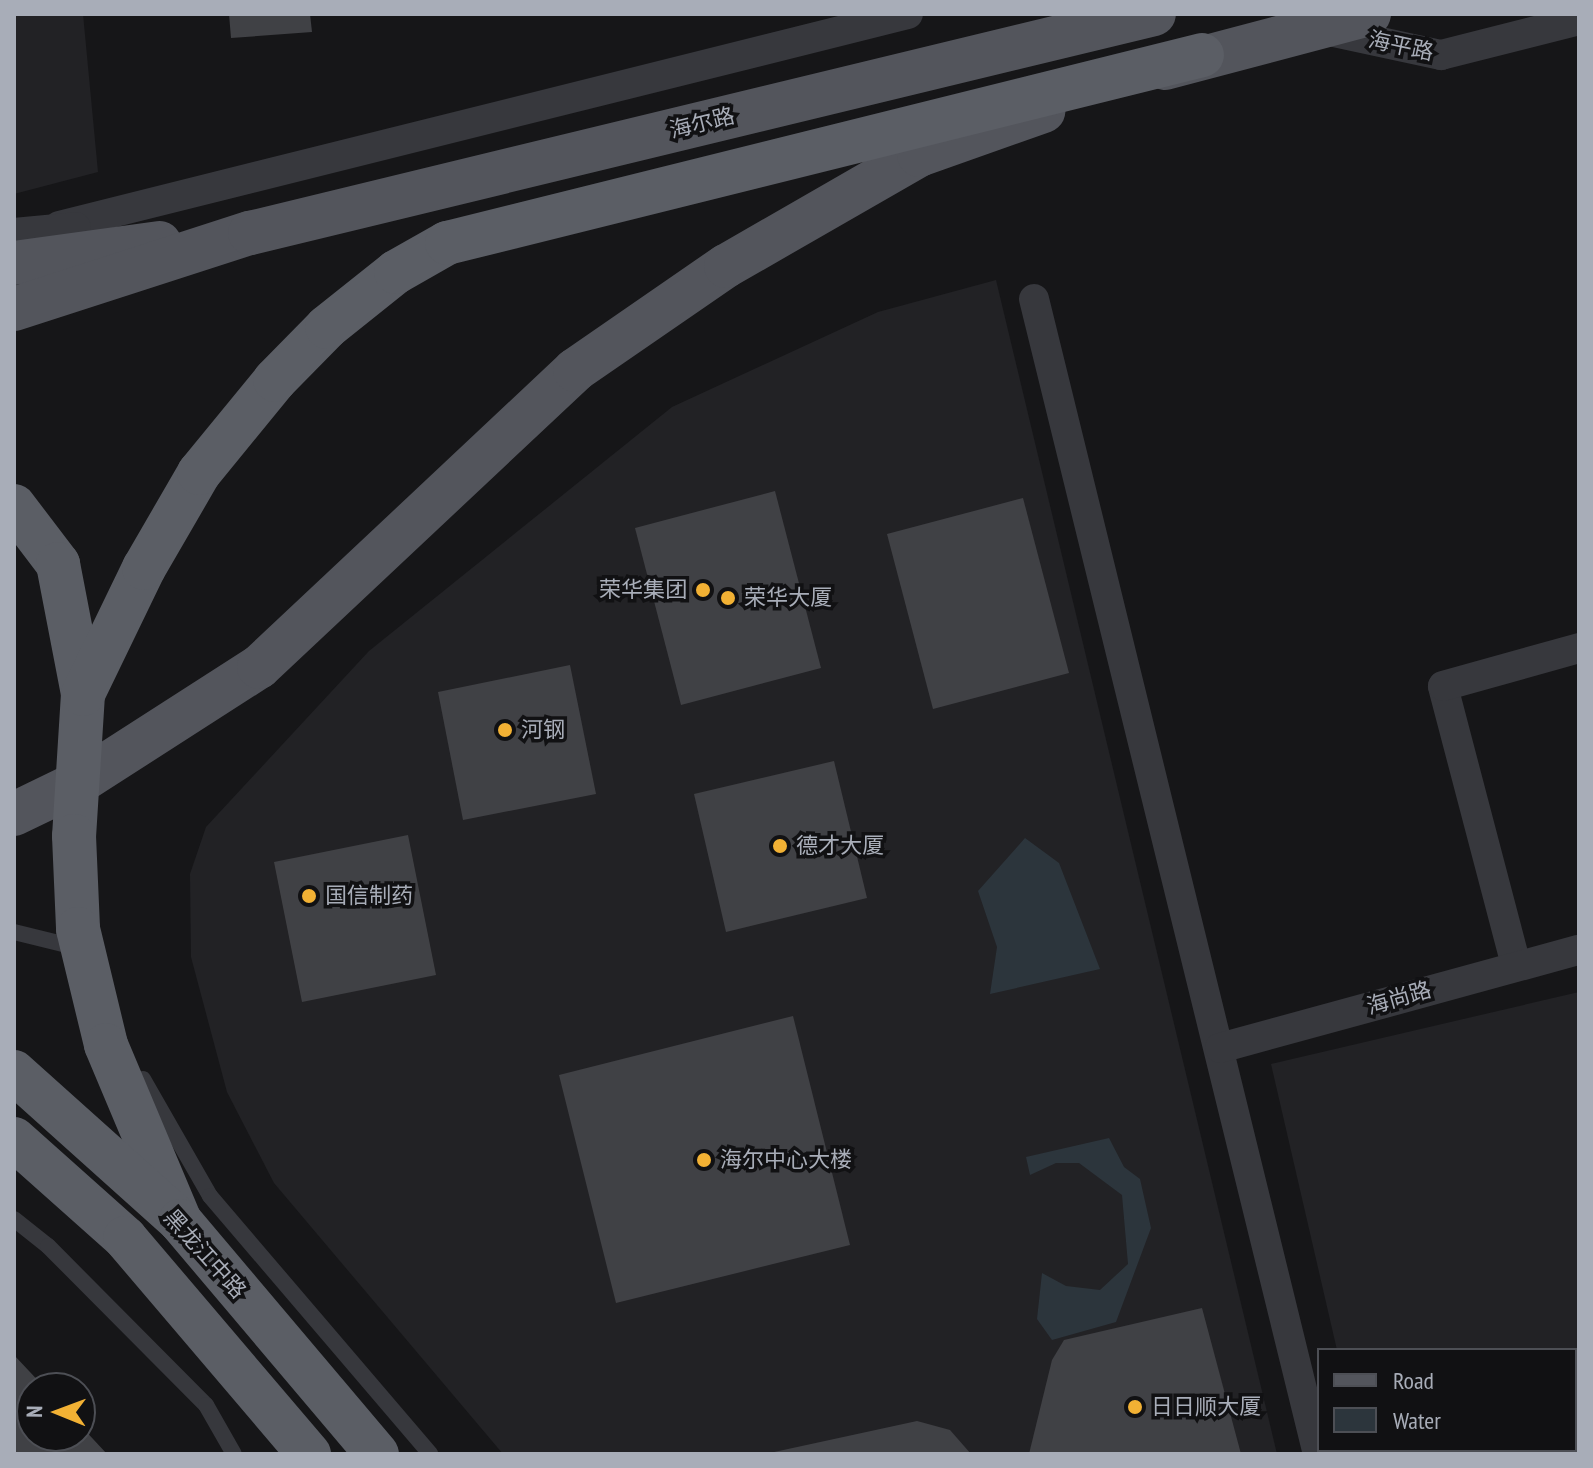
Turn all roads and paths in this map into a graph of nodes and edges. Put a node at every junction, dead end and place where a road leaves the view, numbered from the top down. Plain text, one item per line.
1 (908, 14) edge
2 (1154, 14) edge
3 (1369, 14) edge
4 (1579, 20) edge
5 (1315, 27) junction
6 (1202, 55) junction
7 (250, 233) junction
8 (32, 245) edge
9 (1034, 299) dead end
10 (14, 309) edge
11 (14, 506) edge
12 (1579, 648) edge
13 (83, 694) junction
14 (14, 814) edge
15 (14, 932) edge
16 (1579, 950) edge
17 (1516, 965) junction
18 (121, 1033) dead end
19 (1220, 1048) junction
20 (133, 1058) dead end
21 (14, 1072) edge
22 (14, 1139) edge
23 (14, 1164) edge
24 (14, 1219) edge
25 (180, 1221) junction
26 (125, 1238) junction
27 (1317, 1450) edge
28 (234, 1454) edge
29 (309, 1454) edge
30 (377, 1454) edge
31 (430, 1454) edge

1 - 8 street
2 - 7 main road, 海尔路
3 - 5 main road
4 - 5 street, 海平路
5 - 6 main road
6 - 13 highway
6 - 14 main road
7 - 8 main road
7 - 10 main road
9 - 19 street
11 - 13 highway
12 - 17 street
13 - 25 highway
15 - 18 lane
16 - 17 street, 海尚路
17 - 19 street, 海尚路
19 - 27 street
20 - 31 lane
21 - 25 highway, 黑龙江中路
22 - 26 highway
23 - 26 highway
24 - 28 lane
25 - 30 highway, 黑龙江中路
26 - 29 highway

